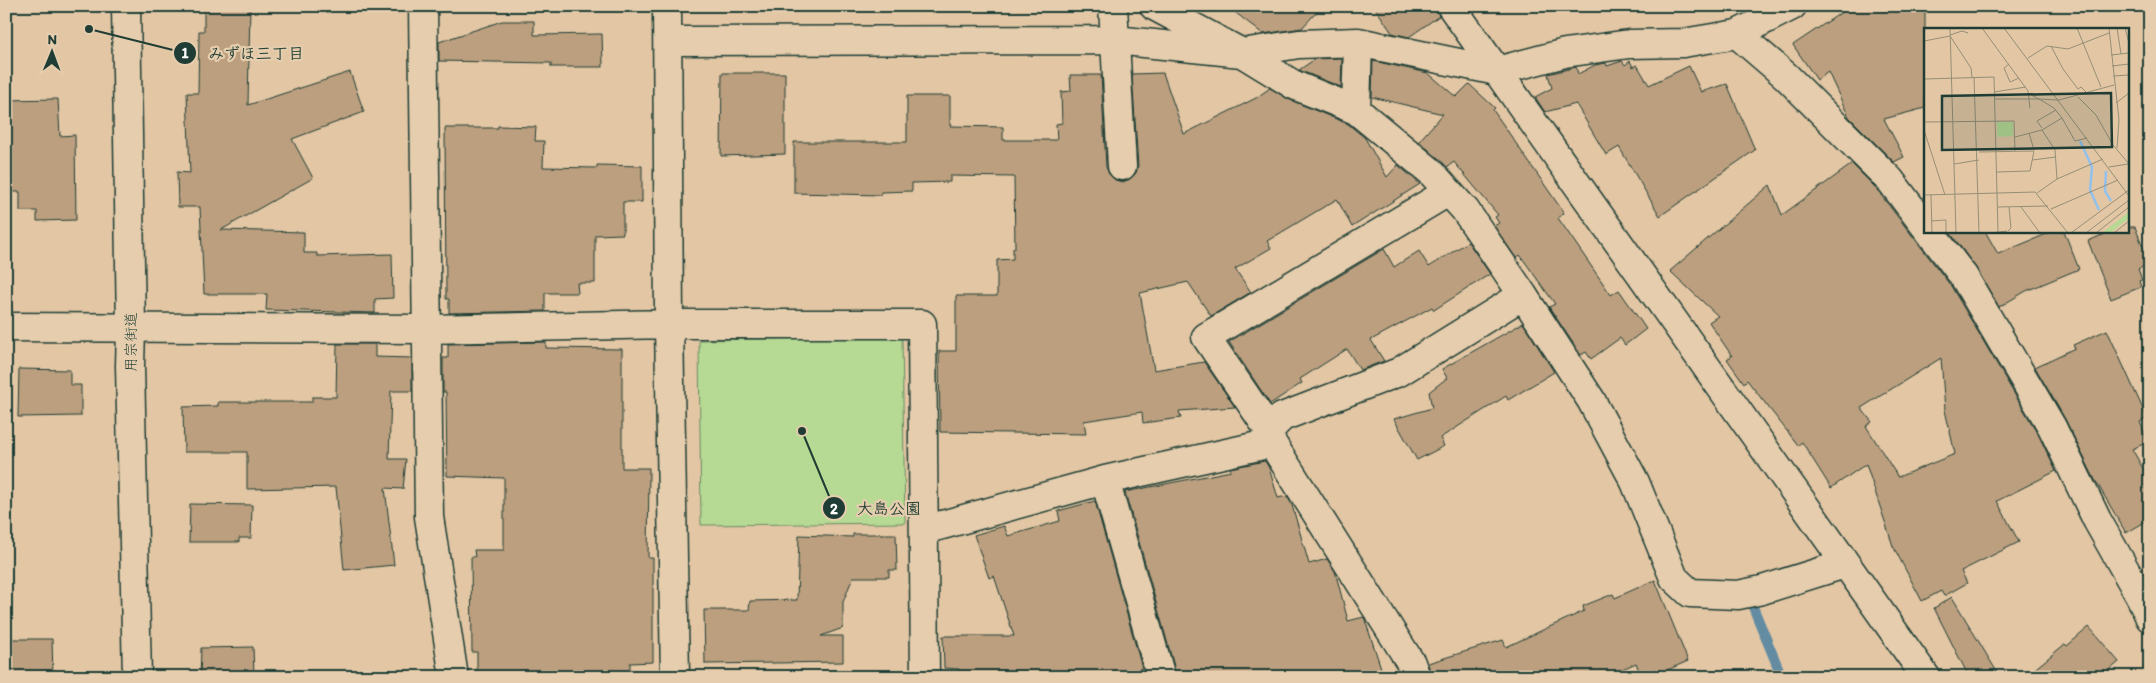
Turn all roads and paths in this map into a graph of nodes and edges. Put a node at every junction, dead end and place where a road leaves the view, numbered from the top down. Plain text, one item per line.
1 (126, 6) edge
2 (424, 6) edge
3 (667, 6) edge
4 (1113, 6) edge
5 (1154, 6) edge
6 (1451, 6) edge
7 (1792, 6) edge
8 (1737, 34) junction
9 (668, 40) junction
10 (1115, 40) junction
11 (1358, 42) junction
12 (1242, 53) junction
13 (1497, 71) junction
14 (1356, 110) junction
15 (1122, 166) dead end
16 (1448, 192) junction
17 (1924, 225) edge
18 (1930, 232) edge
19 (1523, 295) junction
20 (669, 324) junction
21 (6, 327) edge
22 (131, 329) junction
23 (426, 330) junction
24 (1271, 437) junction
25 (1105, 480) junction
26 (924, 530) junction
27 (1845, 564) junction
28 (2150, 618) edge
29 (138, 677) edge
30 (454, 677) edge
31 (675, 677) edge
32 (925, 677) edge
33 (1158, 677) edge
34 (1416, 677) edge
35 (1926, 677) edge

1 - 22 street, 用宗街道
2 - 23 street
3 - 9 street
4 - 10 street
5 - 12 street
6 - 13 street
7 - 8 street
8 - 13 street
8 - 17 street
9 - 10 street
9 - 20 street
10 - 12 street
10 - 15 street
11 - 12 street
11 - 13 street
11 - 14 street
12 - 14 street
13 - 27 street
14 - 16 street
16 - 19 street
16 - 24 street
18 - 28 street
19 - 24 street
19 - 27 street
20 - 23 street
20 - 26 street
20 - 31 street
21 - 22 street
22 - 23 street
22 - 29 street, 用宗街道
23 - 30 street
24 - 25 street
24 - 34 street
25 - 26 street
25 - 33 street
26 - 32 street
27 - 35 street

